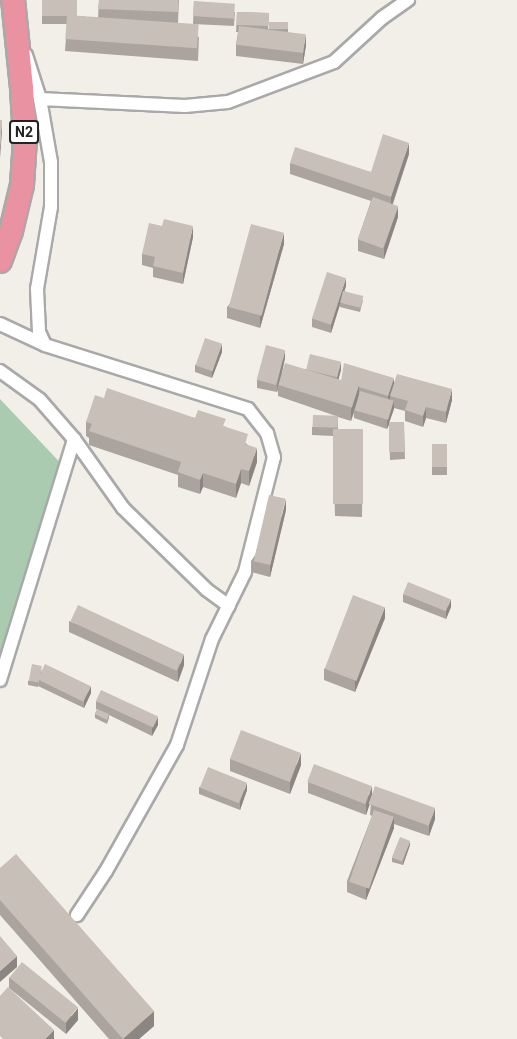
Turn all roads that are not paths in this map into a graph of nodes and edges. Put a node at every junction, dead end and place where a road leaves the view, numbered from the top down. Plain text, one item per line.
1 (13, 0) edge
2 (408, 0) edge
3 (15, 25) junction
4 (40, 99) junction
5 (0, 261) edge
6 (0, 324) edge
7 (45, 345) junction
8 (0, 371) edge
9 (74, 439) junction
10 (229, 606) junction
11 (0, 680) edge
12 (77, 915) dead end

1 - 3 highway, N2
2 - 4 street
3 - 4 street
3 - 5 highway, N2
4 - 7 street
6 - 7 street
7 - 10 street
8 - 9 street
9 - 10 street
9 - 11 street
10 - 12 street

